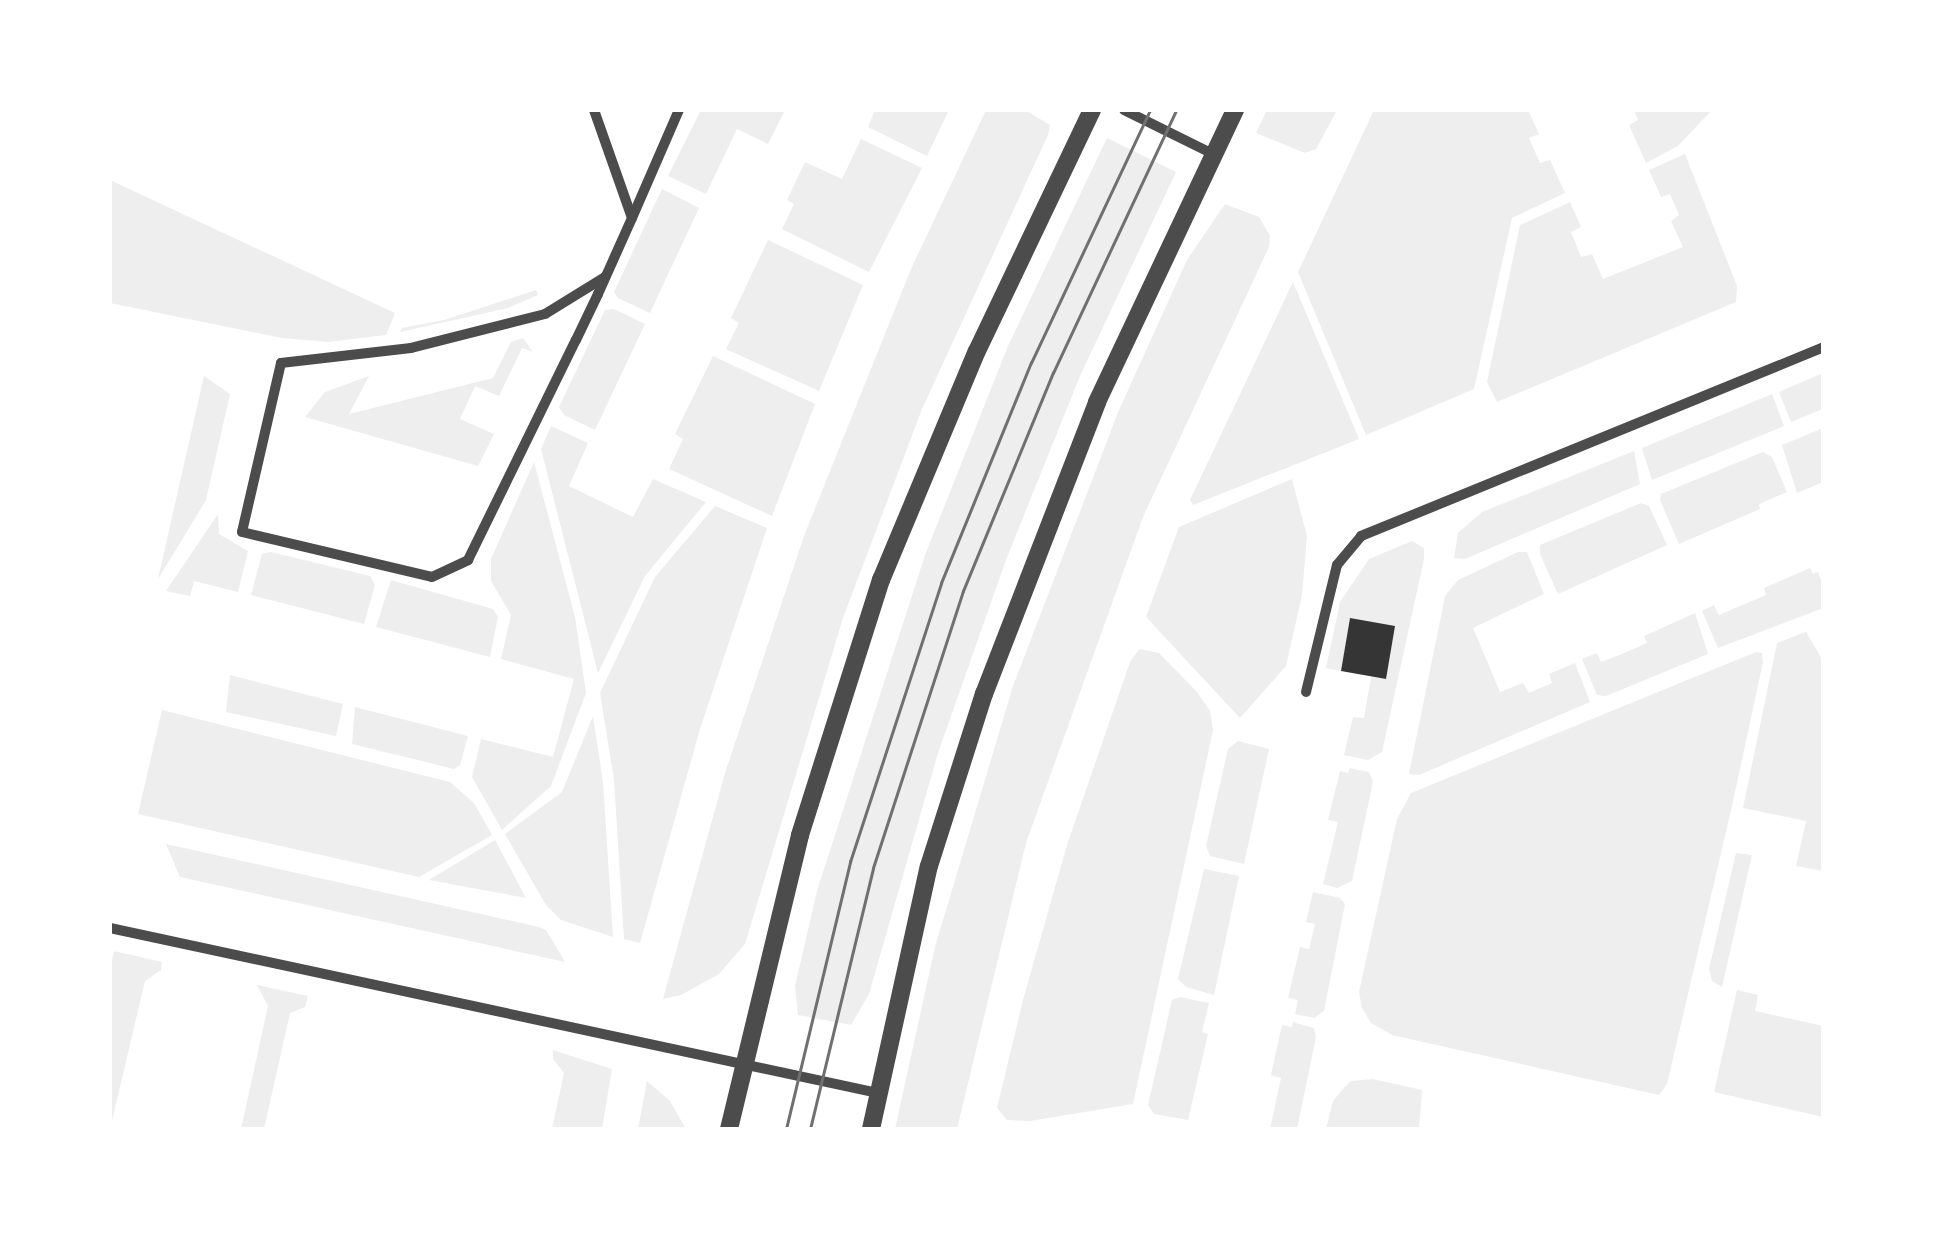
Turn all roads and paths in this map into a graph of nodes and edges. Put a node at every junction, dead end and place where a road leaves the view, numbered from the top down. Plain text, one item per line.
1 (594, 110) edge
2 (679, 110) edge
3 (1092, 110) edge
4 (1124, 110) edge
5 (1236, 110) edge
6 (1213, 154) junction
7 (632, 218) junction
8 (605, 277) junction
9 (1823, 347) edge
10 (1306, 692) dead end
11 (110, 928) edge
12 (741, 1065) junction
13 (878, 1093) junction
14 (729, 1129) edge
15 (871, 1129) edge

1 - 7 street
2 - 7 street
3 - 12 street
4 - 6 street
5 - 6 street
6 - 13 street
7 - 8 street
8 - 8 street
9 - 10 street
11 - 12 street
12 - 13 street
12 - 14 street
13 - 15 street

